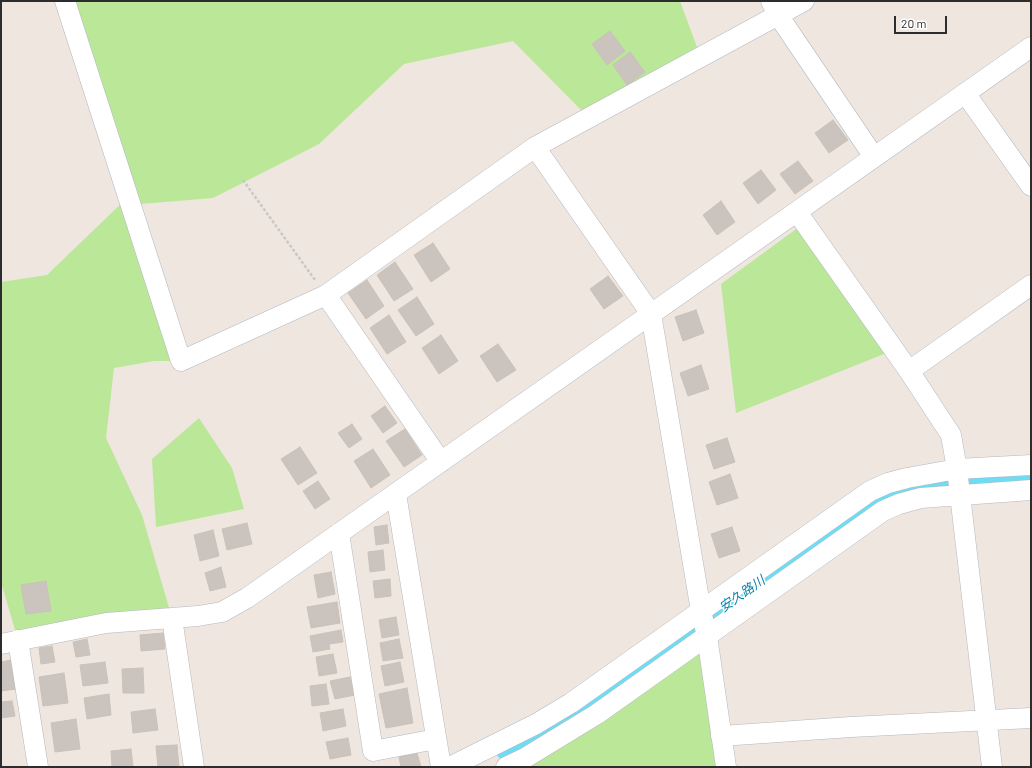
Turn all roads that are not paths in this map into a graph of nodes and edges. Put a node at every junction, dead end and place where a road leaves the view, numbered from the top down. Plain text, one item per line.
1 (65, 1) edge
2 (804, 1) edge
3 (774, 8) edge
4 (1031, 47) edge
5 (965, 93) junction
6 (535, 147) junction
7 (874, 157) junction
8 (1031, 186) edge
9 (797, 212) junction
10 (1031, 285) edge
11 (326, 295) junction
12 (651, 314) junction
13 (909, 371) junction
14 (441, 462) junction
15 (1031, 465) edge
16 (957, 469) junction
17 (1031, 490) edge
18 (396, 494) junction
19 (960, 496) junction
20 (339, 533) junction
21 (700, 611) junction
22 (172, 618) junction
23 (707, 636) junction
24 (10, 642) edge
25 (1031, 718) edge
26 (986, 721) junction
27 (721, 736) junction
28 (436, 738) junction
29 (38, 767) edge
30 (194, 767) edge
31 (441, 767) edge
32 (450, 767) edge
33 (506, 767) edge
34 (726, 767) edge
35 (992, 767) edge

1 - 11 street
2 - 3 street
3 - 6 street
3 - 7 street
4 - 5 street
5 - 7 street
5 - 8 street
6 - 11 street
6 - 12 street
7 - 9 street
9 - 12 street
9 - 13 street
10 - 13 street
11 - 14 street
12 - 14 street
12 - 21 street
13 - 16 street
14 - 18 street
15 - 16 street
16 - 19 street
16 - 21 street
17 - 19 street
18 - 20 street
18 - 28 street
19 - 23 street
19 - 26 street
20 - 22 street
20 - 28 street
21 - 23 street
21 - 32 street
22 - 24 street
22 - 30 street
23 - 27 street
23 - 33 street
24 - 29 street
25 - 26 street
26 - 27 street
26 - 35 street
27 - 34 street
28 - 31 street

